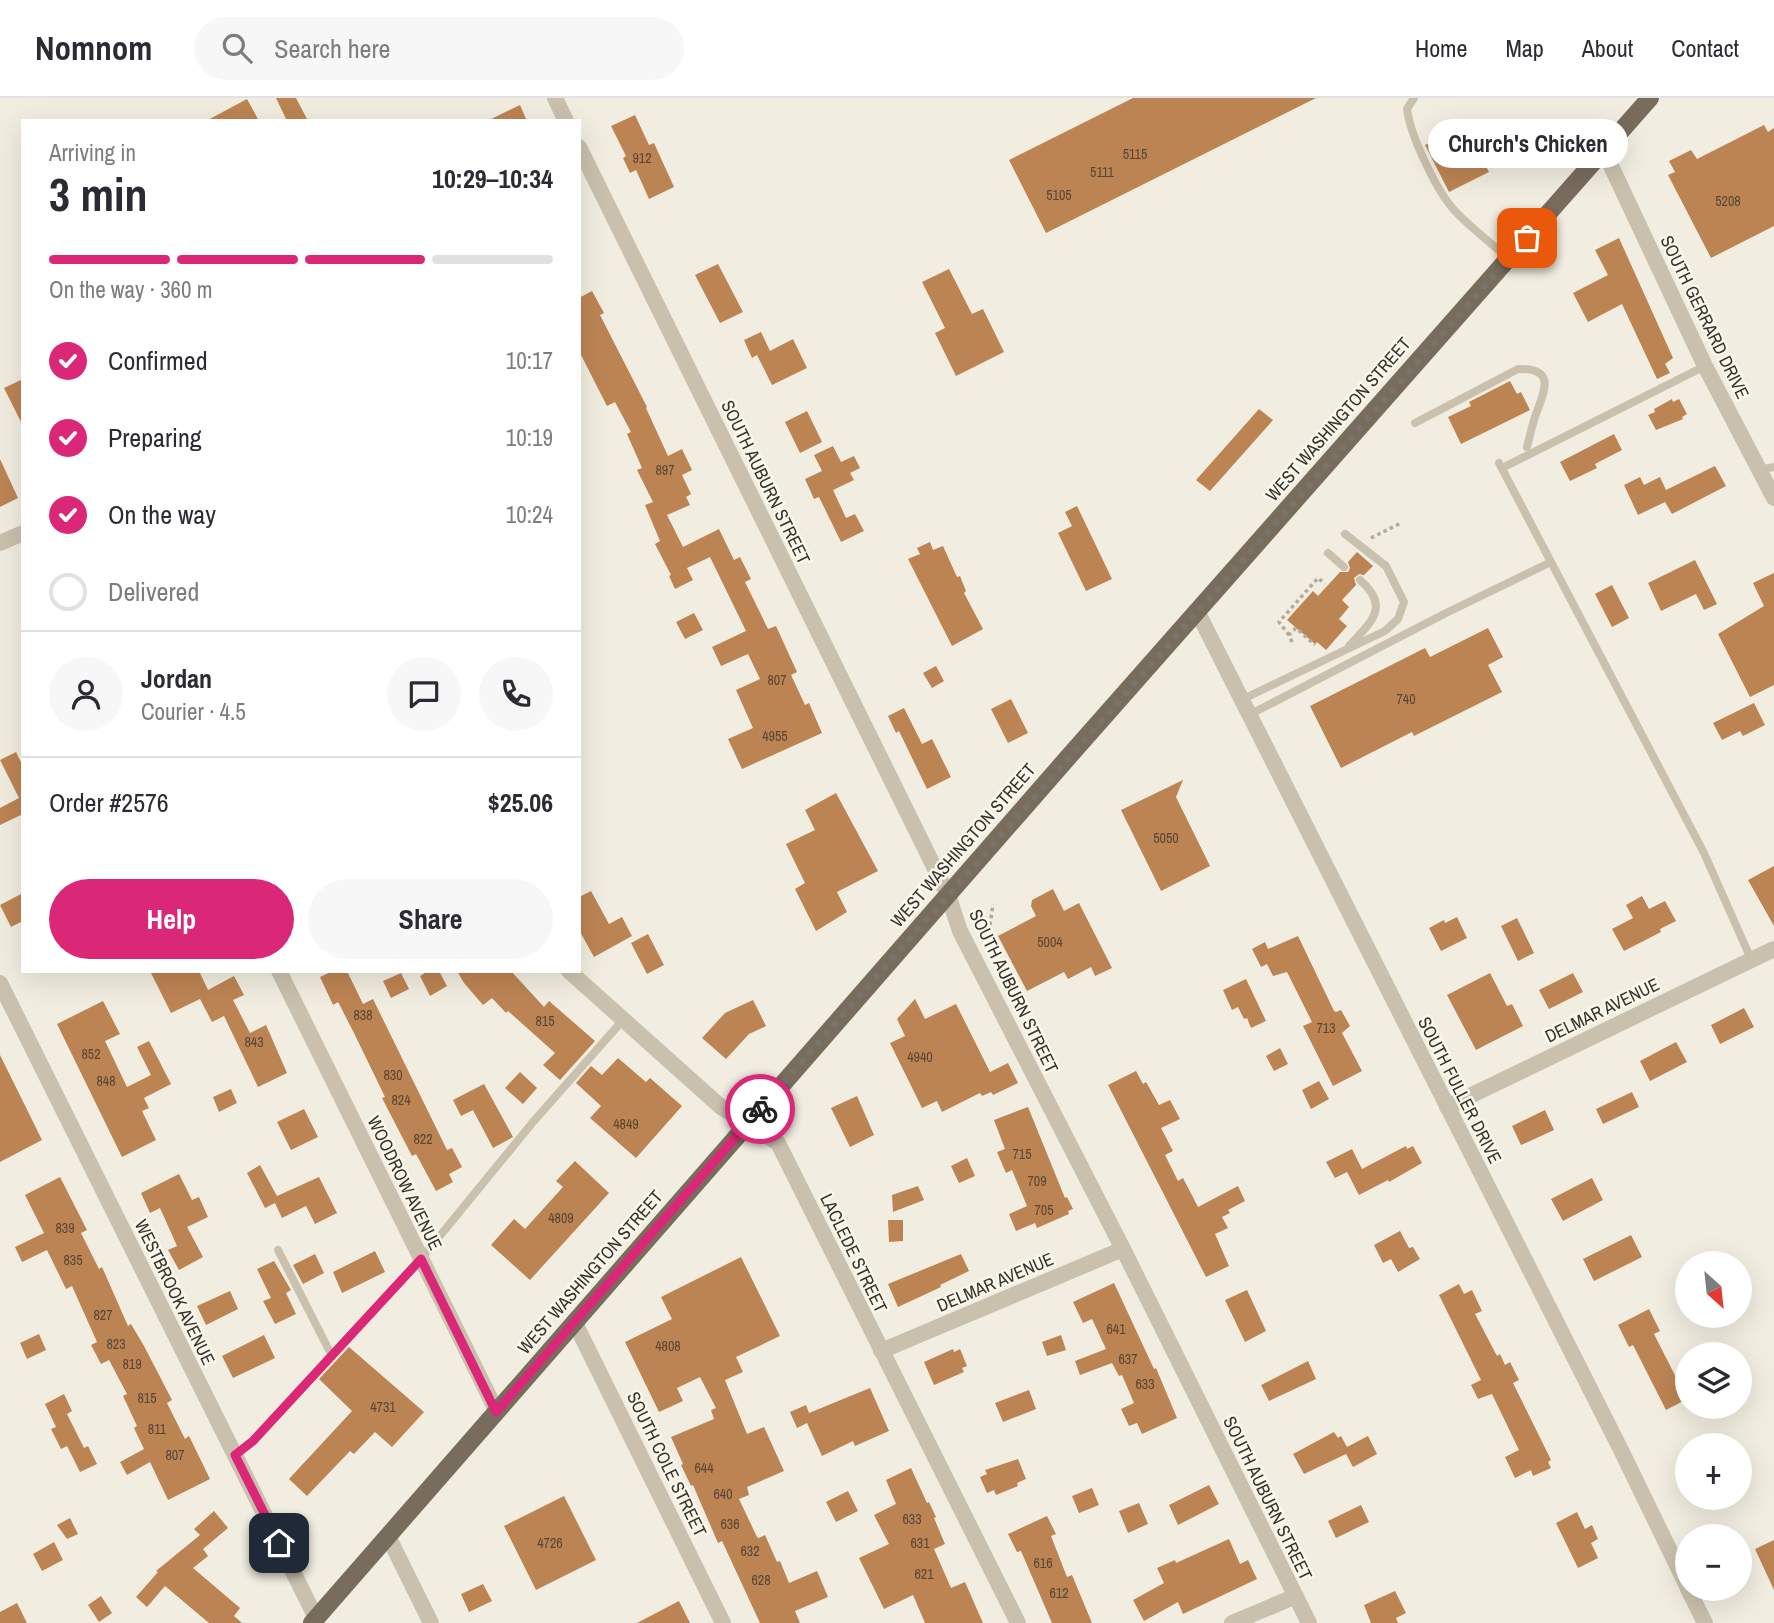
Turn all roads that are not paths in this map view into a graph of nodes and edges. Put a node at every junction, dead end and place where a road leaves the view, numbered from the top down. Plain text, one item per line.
1 (555, 98) edge
2 (1414, 98) edge
3 (1650, 98) edge
4 (565, 119) edge
5 (581, 151) edge
6 (1604, 151) junction
7 (1508, 258) junction
8 (1705, 366) junction
9 (1415, 424) dead end
10 (1527, 447) dead end
11 (1767, 468) edge
12 (1774, 498) edge
13 (21, 534) edge
14 (1345, 534) dead end
15 (0, 543) edge
16 (1328, 553) dead end
17 (1551, 562) junction
18 (1344, 567) dead end
19 (1360, 580) dead end
20 (1197, 611) junction
21 (1345, 650) junction
22 (1241, 700) junction
23 (1249, 715) junction
24 (948, 895) junction
25 (1774, 949) edge
26 (1751, 958) junction
27 (280, 973) edge
28 (571, 973) edge
29 (0, 983) edge
30 (623, 1020) junction
31 (1447, 1107) junction
32 (747, 1123) junction
33 (1124, 1249) junction
34 (278, 1250) dead end
35 (421, 1259) junction
36 (575, 1323) junction
37 (881, 1351) junction
38 (332, 1356) junction
39 (496, 1412) junction
40 (235, 1455) junction
41 (387, 1536) junction
42 (1675, 1561) edge
43 (1296, 1596) junction
44 (1694, 1601) edge
45 (314, 1621) edge
46 (431, 1623) edge
47 (723, 1623) edge
48 (1018, 1623) edge
49 (1232, 1623) edge
50 (1309, 1623) edge
51 (1705, 1623) edge

1 - 4 street
2 - 7 lane
3 - 6 main road, WEST WASHINGTON STREET
5 - 24 street, SOUTH AUBURN STREET
6 - 7 main road, WEST WASHINGTON STREET
6 - 8 street, SOUTH GERRARD DRIVE
7 - 20 main road, WEST WASHINGTON STREET
8 - 11 street, SOUTH GERRARD DRIVE
8 - 17 lane
9 - 10 lane
11 - 12 street, SOUTH GERRARD DRIVE
13 - 15 street
14 - 21 lane
16 - 18 lane
17 - 23 lane
17 - 26 lane
19 - 21 lane
20 - 22 street, SOUTH FULLER DRIVE
20 - 24 main road, WEST WASHINGTON STREET
21 - 22 lane
22 - 23 street, SOUTH FULLER DRIVE
23 - 31 street, SOUTH FULLER DRIVE
24 - 32 main road, WEST WASHINGTON STREET
24 - 33 street, SOUTH AUBURN STREET
25 - 26 street, DELMAR AVENUE
26 - 31 street, DELMAR AVENUE
27 - 35 street, WOODROW AVENUE
28 - 30 street, LACLEDE STREET
29 - 40 street, WESTBROOK AVENUE
30 - 32 street, LACLEDE STREET
30 - 35 lane
31 - 42 street, SOUTH FULLER DRIVE
32 - 36 main road, WEST WASHINGTON STREET
32 - 37 street, LACLEDE STREET
33 - 37 street, DELMAR AVENUE
33 - 43 street, SOUTH AUBURN STREET
34 - 38 lane
35 - 38 lane
35 - 39 street, WOODROW AVENUE
36 - 39 main road, WEST WASHINGTON STREET
36 - 47 street, SOUTH COLE STREET
37 - 48 street, LACLEDE STREET
38 - 40 lane
39 - 41 main road, WEST WASHINGTON STREET
40 - 45 street, WESTBROOK AVENUE
41 - 45 main road, WEST WASHINGTON STREET
41 - 46 street
43 - 49 street
43 - 50 street, SOUTH AUBURN STREET
44 - 51 street, SOUTH FULLER DRIVE

